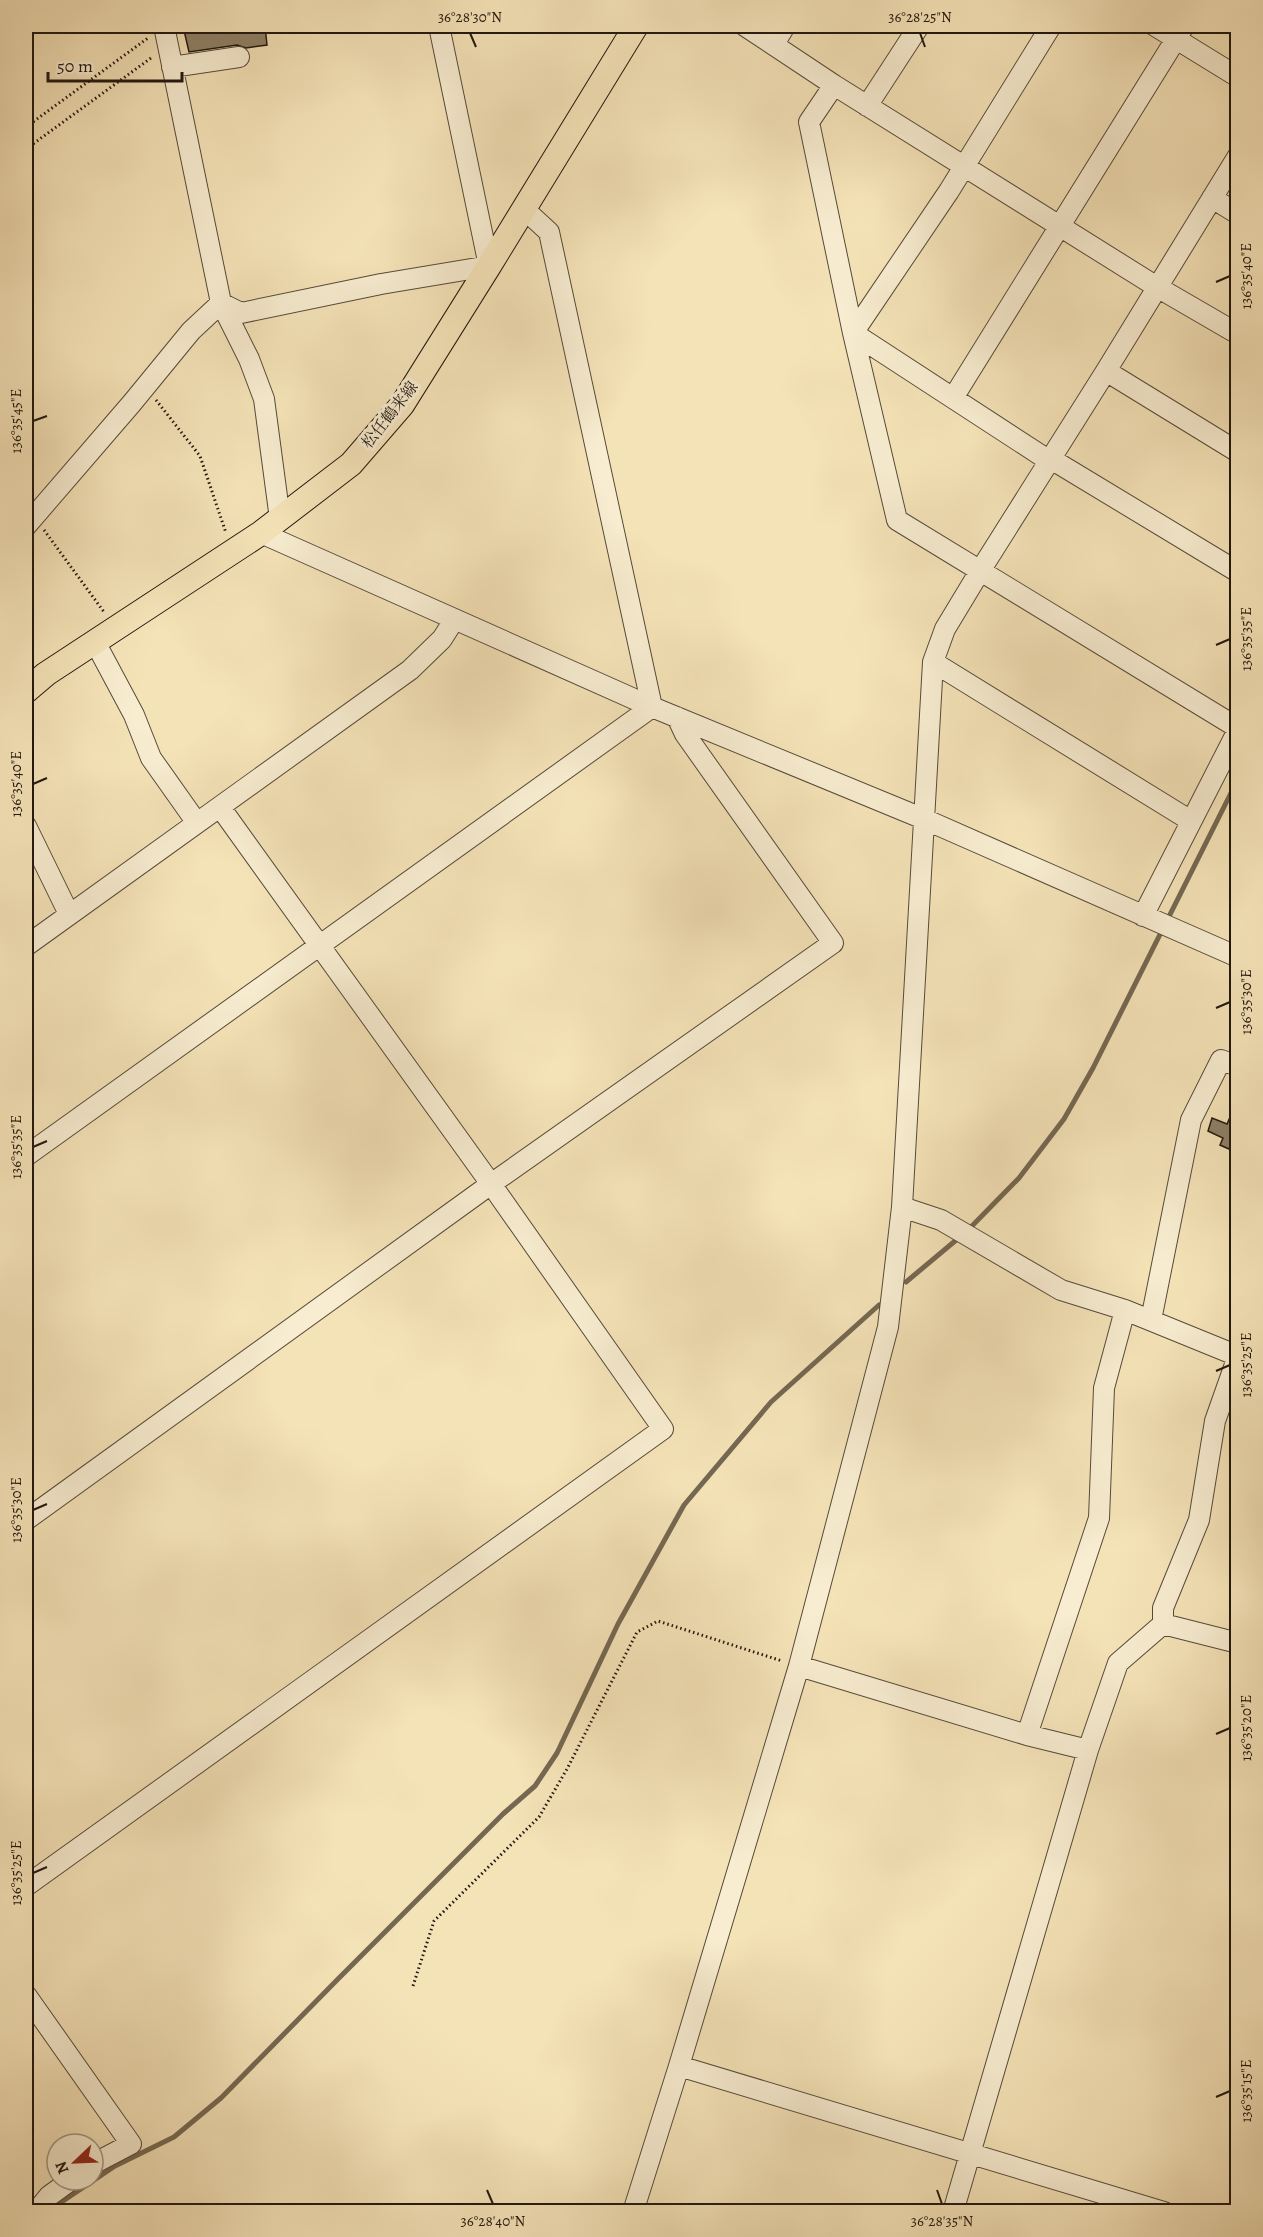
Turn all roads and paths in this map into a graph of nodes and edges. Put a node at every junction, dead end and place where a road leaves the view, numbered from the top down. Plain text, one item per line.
1 (164, 26) edge
2 (439, 26) edge
3 (745, 26) edge
4 (785, 26) edge
5 (919, 26) edge
6 (1051, 26) edge
7 (1155, 26) edge
8 (633, 27) edge
9 (1180, 32) edge
10 (774, 44) junction
11 (239, 57) dead end
12 (170, 58) junction
13 (1238, 77) edge
14 (834, 85) junction
15 (867, 106) junction
16 (26, 127) edge
17 (26, 148) edge
18 (1238, 156) edge
19 (964, 166) junction
20 (1212, 198) junction
21 (524, 209) junction
22 (1238, 214) edge
23 (1059, 226) junction
24 (489, 266) junction
25 (1157, 287) junction
26 (221, 303) junction
27 (853, 333) junction
28 (1238, 334) edge
29 (1106, 370) junction
30 (144, 388) junction
31 (953, 398) junction
32 (1238, 452) edge
33 (1048, 460) junction
34 (280, 519) junction
35 (30, 521) edge
36 (261, 533) junction
37 (232, 551) junction
38 (980, 571) junction
39 (1238, 572) edge
40 (454, 620) junction
41 (115, 628) junction
42 (95, 642) junction
43 (933, 662) junction
44 (26, 691) edge
45 (652, 707) junction
46 (677, 717) junction
47 (1238, 729) edge
48 (220, 807) junction
49 (924, 819) junction
50 (1191, 821) junction
51 (197, 823) junction
52 (26, 826) edge
53 (69, 914) junction
54 (1150, 919) junction
55 (319, 945) junction
56 (26, 946) edge
57 (1238, 957) edge
58 (1238, 1066) edge
59 (26, 1156) edge
60 (491, 1184) junction
61 (902, 1207) junction
62 (1125, 1310) junction
63 (1151, 1320) junction
64 (26, 1520) edge
65 (1163, 1624) junction
66 (1238, 1643) edge
67 (799, 1666) junction
68 (1027, 1735) junction
69 (1088, 1750) junction
70 (26, 1886) edge
71 (413, 1986) dead end
72 (26, 1995) edge
73 (679, 2066) junction
74 (970, 2153) junction
75 (105, 2158) edge
76 (54, 2192) edge
77 (36, 2211) edge
78 (633, 2211) edge
79 (953, 2211) edge
80 (1164, 2211) edge

1 - 12 street
1 - 16 path
2 - 24 street
3 - 10 street
4 - 10 street
5 - 15 street
6 - 19 street
7 - 9 street
8 - 21 main road, 松任鶴来線
9 - 13 street
9 - 23 street
10 - 14 street
11 - 12 street
12 - 17 path
12 - 26 street
14 - 15 street
14 - 27 street
15 - 19 street
18 - 20 street
19 - 23 street
19 - 27 street
20 - 22 street
20 - 25 street
21 - 24 main road, 松任鶴来線
21 - 45 street
23 - 25 street
23 - 31 street
24 - 26 street
24 - 34 main road, 松任鶴来線
25 - 28 street
25 - 29 street
26 - 30 street
26 - 34 street
27 - 31 street
27 - 38 street
29 - 32 street
29 - 33 street
30 - 35 street
30 - 37 path
31 - 33 street
33 - 38 street
33 - 39 street
34 - 36 main road, 松任鶴来線
35 - 41 path
36 - 37 main road, 松任鶴来線
36 - 40 street
37 - 41 main road, 松任鶴来線
38 - 43 street
38 - 47 street
40 - 45 street
40 - 48 street
41 - 42 main road, 松任鶴来線
42 - 44 main road, 松任鶴来線
42 - 51 street
43 - 49 street
43 - 50 street
45 - 46 street
45 - 55 street
46 - 49 street
46 - 60 street
47 - 50 street
48 - 51 street
48 - 55 street
49 - 54 street
49 - 61 street
50 - 54 street
51 - 53 street
52 - 53 street
53 - 56 street
54 - 57 street
55 - 59 street
55 - 60 street
58 - 63 street
60 - 64 street
60 - 70 street
61 - 62 street
61 - 67 street
62 - 63 street
62 - 68 street
63 - 65 street
65 - 66 street
65 - 69 street
67 - 68 street
67 - 71 path
67 - 73 street
68 - 69 street
69 - 74 street
72 - 75 street
73 - 74 street
73 - 78 street
74 - 79 street
74 - 80 street
76 - 77 street

